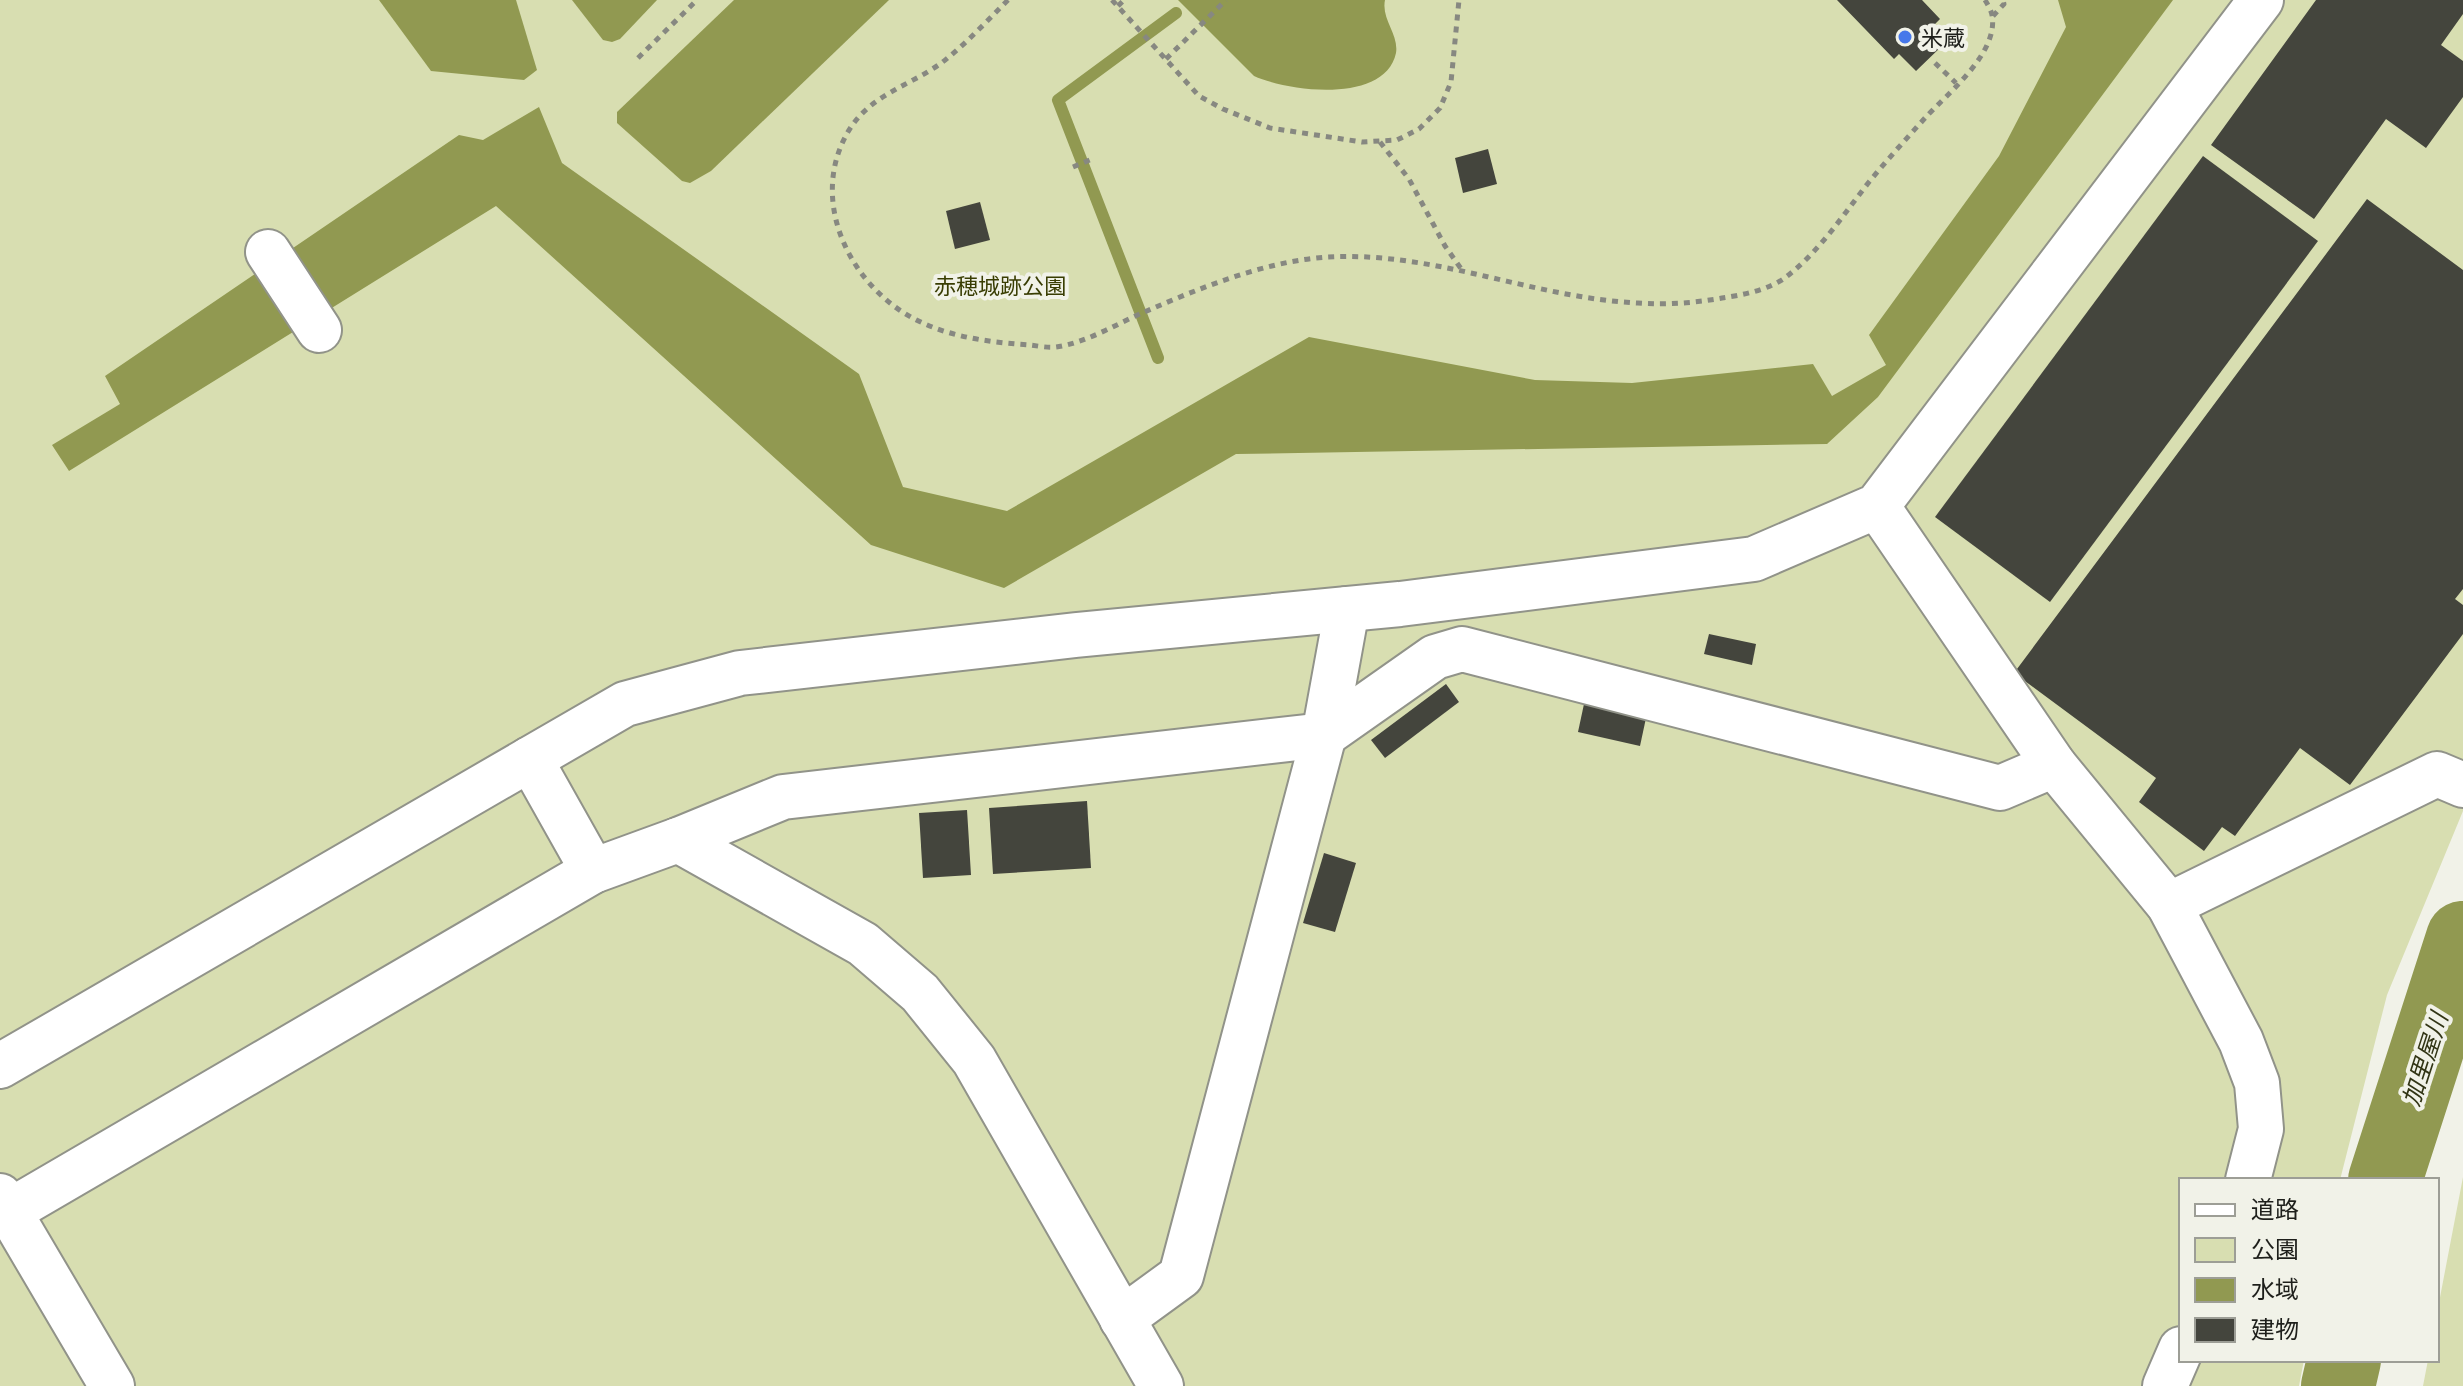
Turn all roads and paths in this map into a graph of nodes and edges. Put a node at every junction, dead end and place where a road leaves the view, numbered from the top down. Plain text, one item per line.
1 (697, 0) edge
2 (1008, 0) edge
3 (1112, 0) edge
4 (1124, 0) edge
5 (1226, 0) edge
6 (1459, 0) edge
7 (1985, 0) edge
8 (2003, 0) edge
9 (2261, 0) edge
10 (1118, 6) junction
11 (1993, 16) junction
12 (638, 58) dead end
13 (1166, 59) junction
14 (1935, 63) dead end
15 (1956, 83) junction
16 (1379, 141) junction
17 (1092, 159) dead end
18 (1073, 167) dead end
19 (268, 252) dead end
20 (1462, 270) junction
21 (319, 330) dead end
22 (1877, 506) junction
23 (1400, 604) junction
24 (1347, 609) junction
25 (1435, 657) junction
26 (1324, 735) junction
27 (530, 759) junction
28 (2054, 765) junction
29 (2450, 780) edge
30 (678, 840) junction
31 (593, 871) junction
32 (2169, 905) junction
33 (0, 1066) edge
34 (2249, 1178) edge
35 (5, 1204) edge
36 (1122, 1319) junction
37 (2179, 1354) edge
38 (112, 1386) edge
39 (1161, 1386) edge
40 (2165, 1386) edge

1 - 12 path
2 - 20 path
3 - 10 path
4 - 10 path
5 - 13 path
6 - 16 path
7 - 11 path
8 - 11 path
9 - 22 street
10 - 13 path
11 - 15 path
13 - 16 path
14 - 15 path
15 - 20 path
16 - 20 path
17 - 18 path
19 - 21 street
22 - 23 street
22 - 28 street
23 - 24 street
23 - 25 street
24 - 26 street
24 - 27 street
25 - 26 street
25 - 28 street
26 - 30 street
26 - 36 street
27 - 31 street
27 - 33 street
28 - 32 street
29 - 32 street
30 - 31 street
30 - 36 street
31 - 35 street
32 - 34 street
35 - 38 street
36 - 39 street
37 - 40 street

